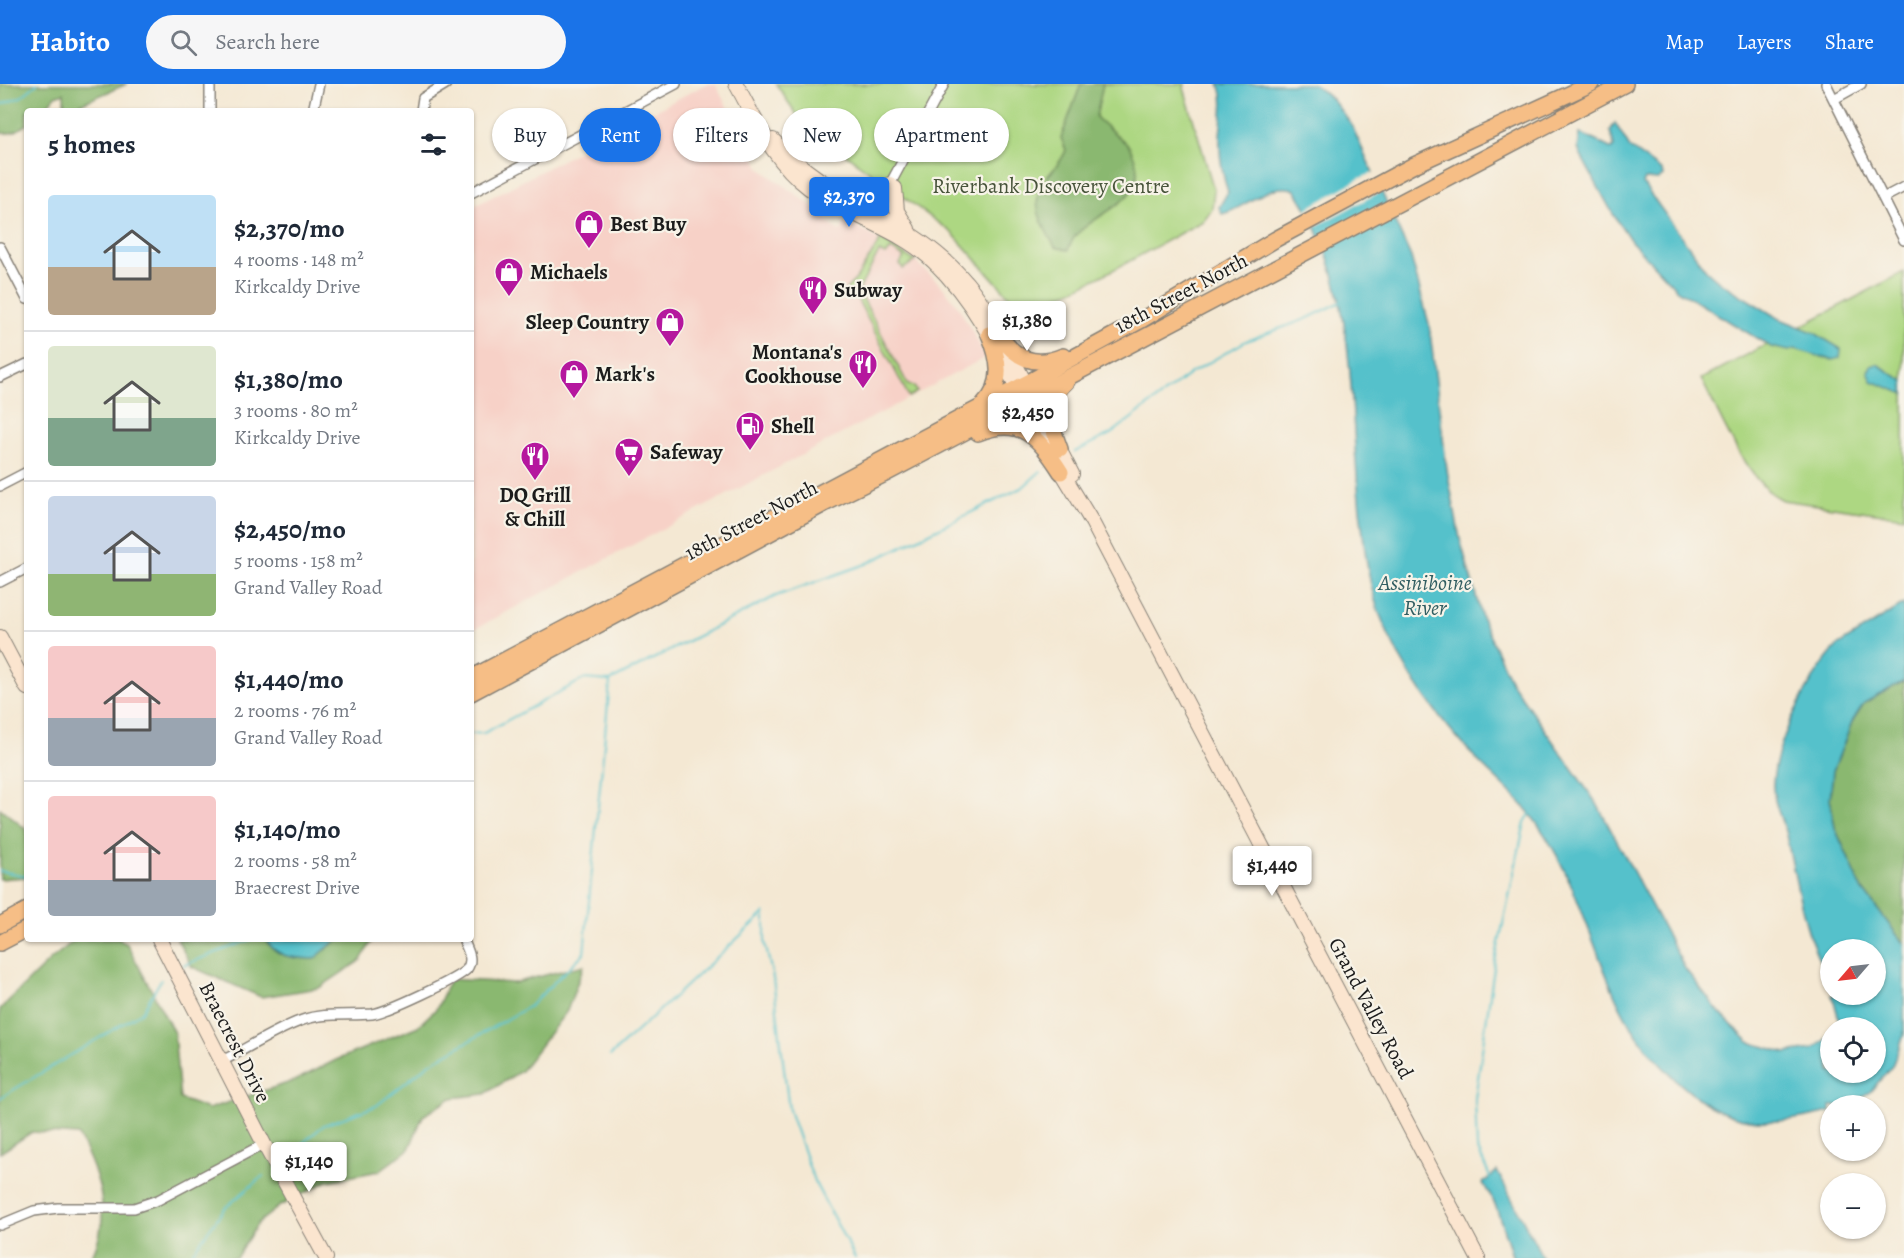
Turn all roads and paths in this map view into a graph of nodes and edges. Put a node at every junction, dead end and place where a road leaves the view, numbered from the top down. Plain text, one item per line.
1 (210, 84) edge
2 (319, 84) edge
3 (446, 84) edge
4 (676, 84) edge
5 (736, 84) edge
6 (944, 84) edge
7 (1591, 84) edge
8 (1625, 84) edge
9 (1826, 84) edge
10 (1861, 84) edge
11 (1834, 99) junction
12 (210, 108) edge
13 (314, 108) edge
14 (421, 108) edge
15 (750, 108) edge
16 (770, 136) edge
17 (770, 147) edge
18 (893, 186) junction
19 (1904, 187) edge
20 (474, 191) edge
21 (847, 197) junction
22 (1883, 198) junction
23 (876, 219) junction
24 (911, 233) junction
25 (1904, 240) edge
26 (0, 247) edge
27 (24, 293) edge
28 (1121, 332) junction
29 (994, 334) junction
30 (24, 365) edge
31 (1083, 369) junction
32 (0, 377) edge
33 (1024, 392) junction
34 (969, 414) junction
35 (1060, 449) junction
36 (877, 471) junction
37 (1061, 471) junction
38 (24, 474) edge
39 (0, 486) edge
40 (1092, 522) junction
41 (24, 570) edge
42 (0, 582) edge
43 (0, 637) edge
44 (474, 676) edge
45 (24, 682) edge
46 (474, 691) edge
47 (24, 912) edge
48 (0, 925) edge
49 (24, 930) edge
50 (161, 942) edge
51 (464, 942) edge
52 (0, 943) edge
53 (222, 1060) junction
54 (264, 1144) junction
55 (0, 1225) edge
56 (326, 1258) edge
57 (1478, 1258) edge

1 - 12 street
2 - 13 street
3 - 14 street
4 - 20 street
5 - 15 main road
6 - 18 street
7 - 28 main road, 18th Street North
8 - 31 main road, 18th Street North
9 - 11 street
10 - 11 street
11 - 22 street
16 - 21 main road
17 - 23 main road
18 - 21 main road
18 - 23 street
18 - 24 main road
19 - 22 street
21 - 23 main road
22 - 25 street
23 - 24 main road
23 - 29 main road
24 - 29 main road
26 - 27 street
28 - 29 main road
28 - 33 main road, 18th Street North
29 - 33 main road
29 - 34 main road
30 - 32 street
31 - 33 main road, 18th Street North
31 - 35 main road
33 - 34 main road, 18th Street North
33 - 35 main road, Grand Valley Road
33 - 36 main road, 18th Street North
33 - 37 main road, Grand Valley Road
34 - 36 main road, 18th Street North
35 - 40 main road, Grand Valley Road
36 - 37 main road
36 - 44 main road
36 - 46 main road, 18th Street North
37 - 40 main road, Grand Valley Road
38 - 39 street
40 - 57 main road, Grand Valley Road
41 - 42 street
43 - 45 main road
47 - 48 main road
49 - 52 main road
50 - 53 main road, Braecrest Drive
51 - 53 street
53 - 54 main road, Braecrest Drive
54 - 55 street
54 - 56 main road, Braecrest Drive

